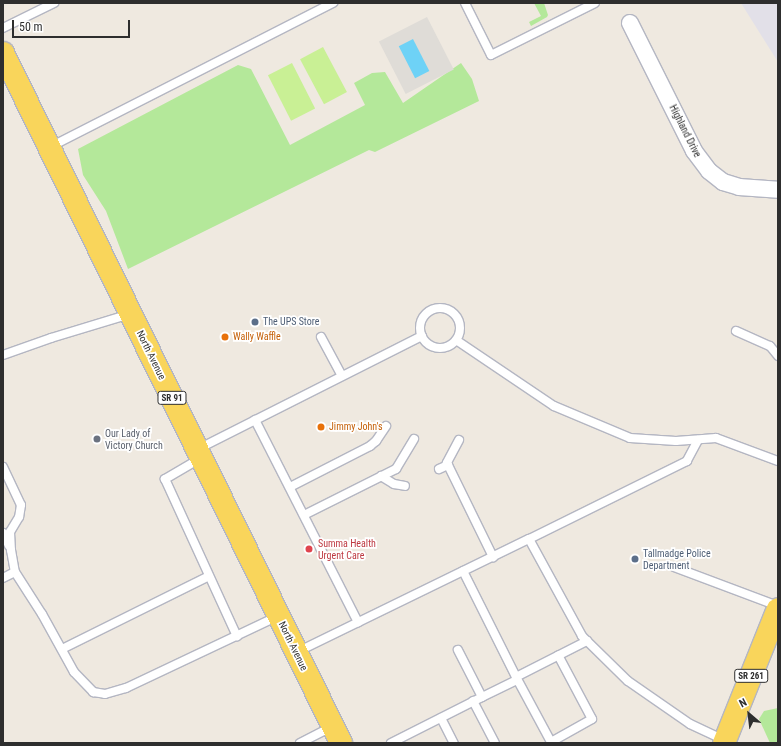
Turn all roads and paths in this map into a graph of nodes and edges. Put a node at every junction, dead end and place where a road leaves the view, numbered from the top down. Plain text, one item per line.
1 (54, 3) edge
2 (333, 3) edge
3 (466, 3) edge
4 (595, 3) edge
5 (630, 23) dead end
6 (3, 28) edge
7 (3, 53) edge
8 (50, 147) junction
9 (778, 190) edge
10 (131, 314) junction
11 (736, 331) dead end
12 (422, 336) junction
13 (321, 337) dead end
14 (456, 340) junction
15 (3, 355) edge
16 (778, 356) edge
17 (342, 376) junction
18 (254, 420) junction
19 (386, 426) dead end
20 (414, 439) dead end
21 (459, 440) dead end
22 (698, 440) junction
23 (199, 453) junction
24 (778, 461) edge
25 (448, 464) junction
26 (3, 467) edge
27 (439, 469) dead end
28 (381, 476) junction
29 (405, 486) dead end
30 (290, 487) junction
31 (304, 515) junction
32 (3, 532) edge
33 (529, 539) junction
34 (11, 550) junction
35 (493, 557) junction
36 (674, 567) dead end
37 (463, 571) junction
38 (15, 572) junction
39 (209, 576) junction
40 (3, 578) edge
41 (778, 608) edge
42 (278, 616) junction
43 (358, 622) junction
44 (237, 636) junction
45 (587, 641) junction
46 (62, 649) junction
47 (458, 650) dead end
48 (296, 652) junction
49 (558, 656) junction
50 (517, 678) junction
51 (482, 697) junction
52 (473, 702) junction
53 (441, 718) junction
54 (337, 735) edge
55 (725, 742) edge
56 (300, 743) edge
57 (391, 743) edge
58 (454, 743) edge
59 (495, 743) edge

1 - 6 lane
2 - 8 lane
3 - 4 lane
5 - 9 street, Highland Drive
7 - 8 main road, North Avenue / SR 91
8 - 10 main road, North Avenue / SR 91
10 - 15 lane
10 - 23 main road, North Avenue / SR 91
11 - 16 lane
12 - 14 lane
12 - 14 lane
12 - 17 lane
13 - 17 lane
14 - 22 lane
17 - 18 lane
18 - 23 lane
18 - 30 lane
19 - 30 lane
20 - 28 lane
21 - 25 lane
22 - 24 lane
22 - 33 lane
23 - 39 lane
23 - 42 main road, North Avenue / SR 91
25 - 27 lane
25 - 35 lane
26 - 34 lane
28 - 29 lane
28 - 31 lane
30 - 31 lane
31 - 43 lane
32 - 34 lane
33 - 35 lane
33 - 45 lane
34 - 38 lane
35 - 37 lane
36 - 41 lane
37 - 43 lane
37 - 50 lane
38 - 40 lane
38 - 46 lane
39 - 44 lane
39 - 46 lane
41 - 55 main road, SR 261
42 - 44 lane
42 - 48 main road, North Avenue / SR 91
43 - 48 lane
44 - 46 lane
45 - 49 lane
45 - 55 lane
47 - 51 lane
48 - 54 main road, North Avenue / SR 91
49 - 50 lane
49 - 50 lane
50 - 51 lane
51 - 52 lane
52 - 53 lane
52 - 59 lane
53 - 57 lane
53 - 58 lane
54 - 56 lane

